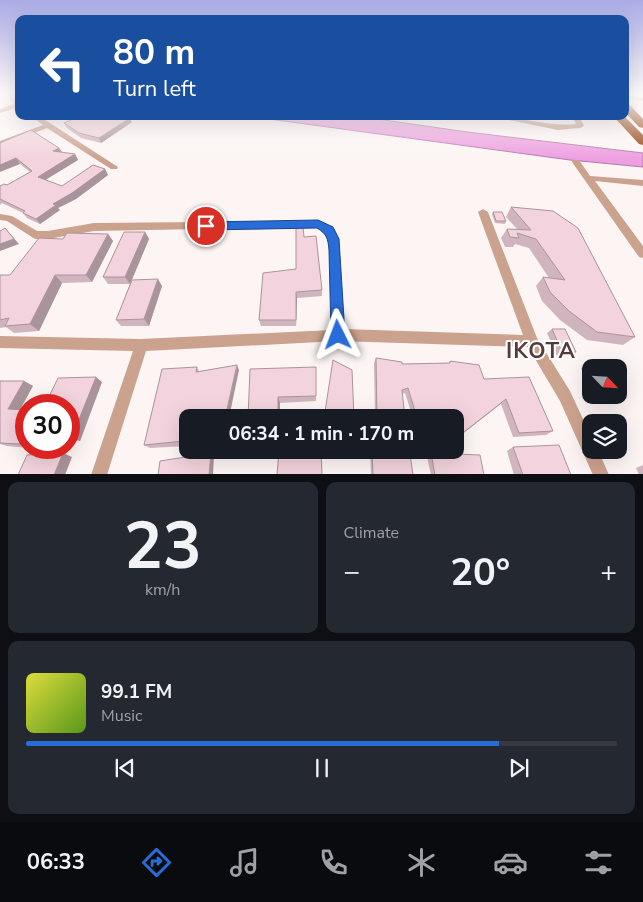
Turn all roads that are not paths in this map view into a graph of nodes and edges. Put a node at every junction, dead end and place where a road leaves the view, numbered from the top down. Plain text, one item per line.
1 (40, 120) edge
2 (514, 120) edge
3 (577, 120) edge
4 (622, 120) edge
5 (48, 125) junction
6 (643, 142) edge
7 (0, 144) edge
8 (576, 162) dead end
9 (114, 167) dead end
10 (588, 178) junction
11 (643, 183) edge
12 (483, 212) dead end
13 (0, 217) edge
14 (643, 254) edge
15 (338, 335) junction
16 (532, 341) junction
17 (0, 342) edge
18 (141, 345) junction
19 (99, 474) edge
20 (601, 474) edge

1 - 5 street
2 - 3 street
4 - 6 highway
5 - 7 street
5 - 9 street
8 - 10 street
10 - 11 street
10 - 14 street
12 - 16 street
13 - 15 street
15 - 16 street
15 - 18 street
16 - 20 street
17 - 18 street
18 - 19 street

